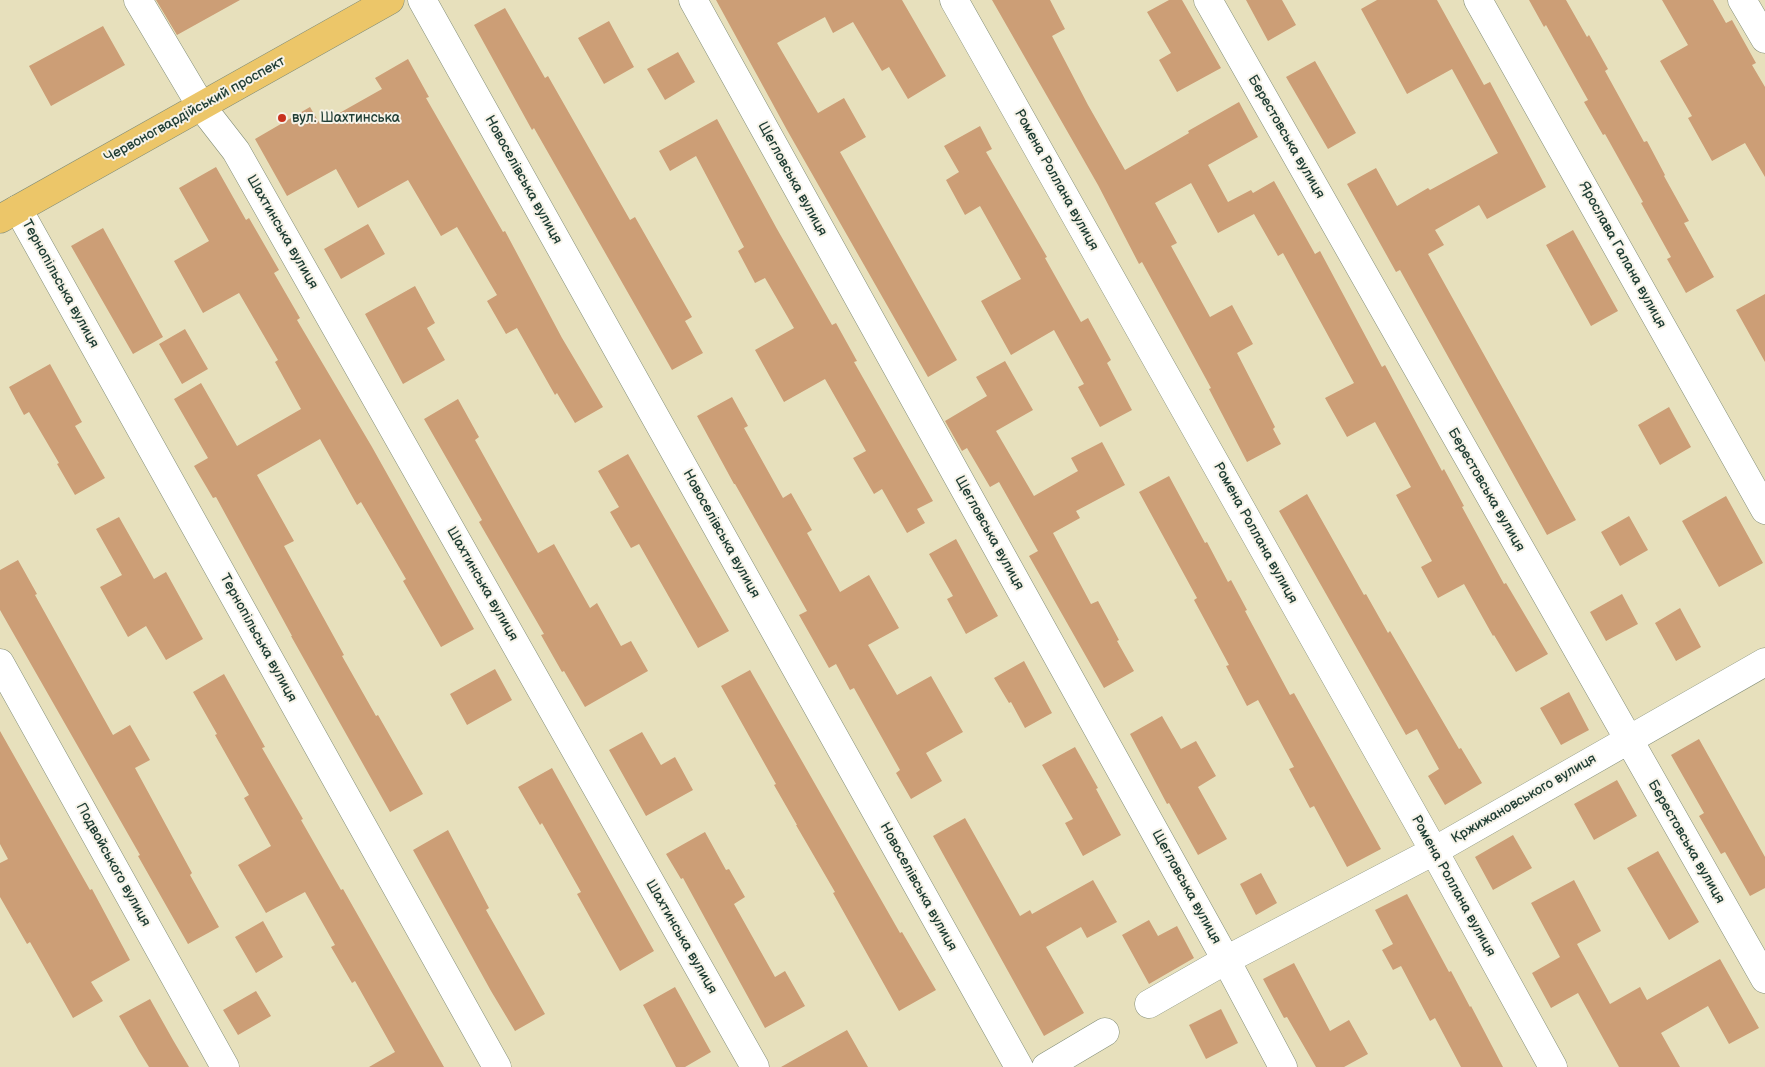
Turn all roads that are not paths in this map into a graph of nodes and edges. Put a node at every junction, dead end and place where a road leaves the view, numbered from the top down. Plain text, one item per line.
1 (138, 0) edge
2 (390, 0) edge
3 (422, 0) edge
4 (693, 0) edge
5 (954, 0) edge
6 (1208, 0) edge
7 (1478, 0) edge
8 (1742, 0) edge
9 (1765, 40) edge
10 (201, 106) junction
11 (9, 214) edge
12 (1765, 510) edge
13 (1765, 662) edge
14 (0, 663) edge
15 (1628, 740) junction
16 (1434, 852) junction
17 (1226, 960) junction
18 (1765, 979) edge
19 (1149, 1004) dead end
20 (1105, 1032) dead end
21 (226, 1067) edge
22 (498, 1067) edge
23 (755, 1067) edge
24 (1019, 1067) edge
25 (1046, 1067) edge
26 (1283, 1067) edge
27 (1553, 1067) edge

1 - 10 street, Шахтинська вулиця
2 - 10 main road, Червоногвардійський проспект
3 - 24 street, Новоселівська вулиця
4 - 17 street, Щегловська вулиця
5 - 16 street, Ромена Роллана вулиця
6 - 15 street, Берестовська вулиця
7 - 12 street, Ярослава Галана вулиця
8 - 9 street
10 - 11 main road, Червоногвардійський проспект
10 - 23 street, Шахтинська вулиця
11 - 22 street, Тернопільська вулиця
13 - 15 street, Кржижановського вулиця
14 - 21 street, Подвойського вулиця
15 - 16 street, Кржижановського вулиця
15 - 18 street, Берестовська вулиця
16 - 17 street, Кржижановського вулиця
16 - 27 street, Ромена Роллана вулиця
17 - 19 street, Кржижановського вулиця
17 - 26 street, Щегловська вулиця
20 - 25 street

